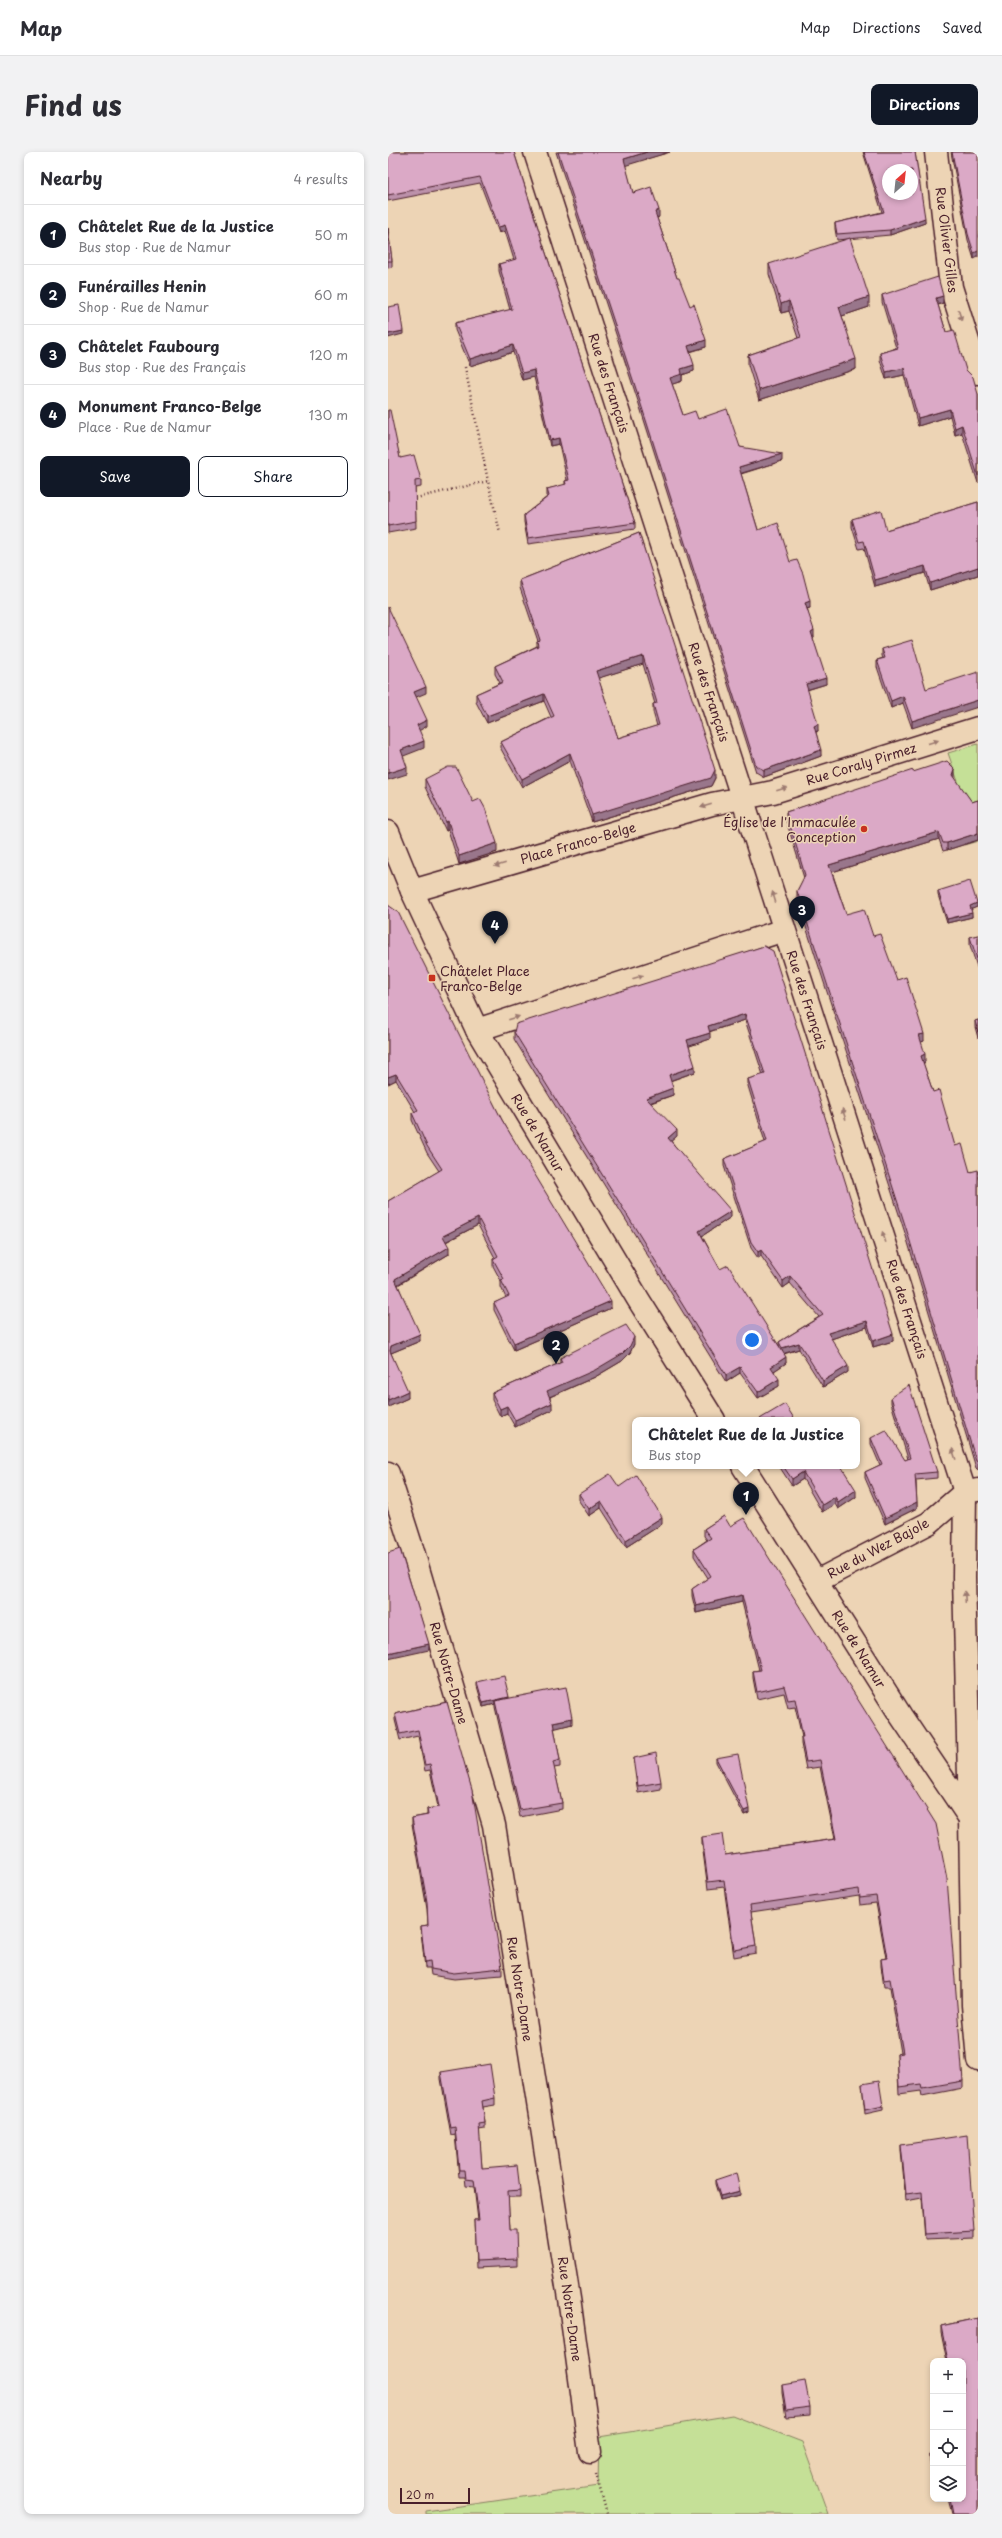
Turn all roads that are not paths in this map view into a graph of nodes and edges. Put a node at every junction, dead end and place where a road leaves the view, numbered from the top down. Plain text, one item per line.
1 (535, 152) edge
2 (936, 152) edge
3 (978, 373) edge
4 (978, 728) edge
5 (744, 799) junction
6 (388, 832) edge
7 (394, 863) edge
8 (412, 891) junction
9 (784, 930) junction
10 (477, 1030) junction
11 (712, 1417) edge
12 (745, 1469) edge
13 (388, 1473) edge
14 (972, 1491) edge
15 (817, 1581) junction
16 (974, 1825) edge
17 (978, 2060) edge
18 (590, 2452) road end

1 - 5 main road, Rue des Français
2 -> 3 main road, Rue Olivier Gilles
5 -> 4 main road, Rue Coraly Pirmez
5 -> 8 main road, Place Franco-Belge
9 -> 5 main road, Rue des Français
6 - 7 main road, Rue de Namur
7 - 8 main road, Rue de Namur
8 - 10 main road, Rue de Namur
10 -> 9 main road
14 -> 9 main road, Rue des Français
10 - 11 main road, Rue de Namur
12 - 15 main road, Rue de Namur
13 - 18 main road, Rue Notre-Dame
14 - 15 main road, Rue du Wez Bajole
16 -> 14 main road, Rue des Français
15 - 16 main road, Rue de Namur
16 - 17 main road, Rue des Français

